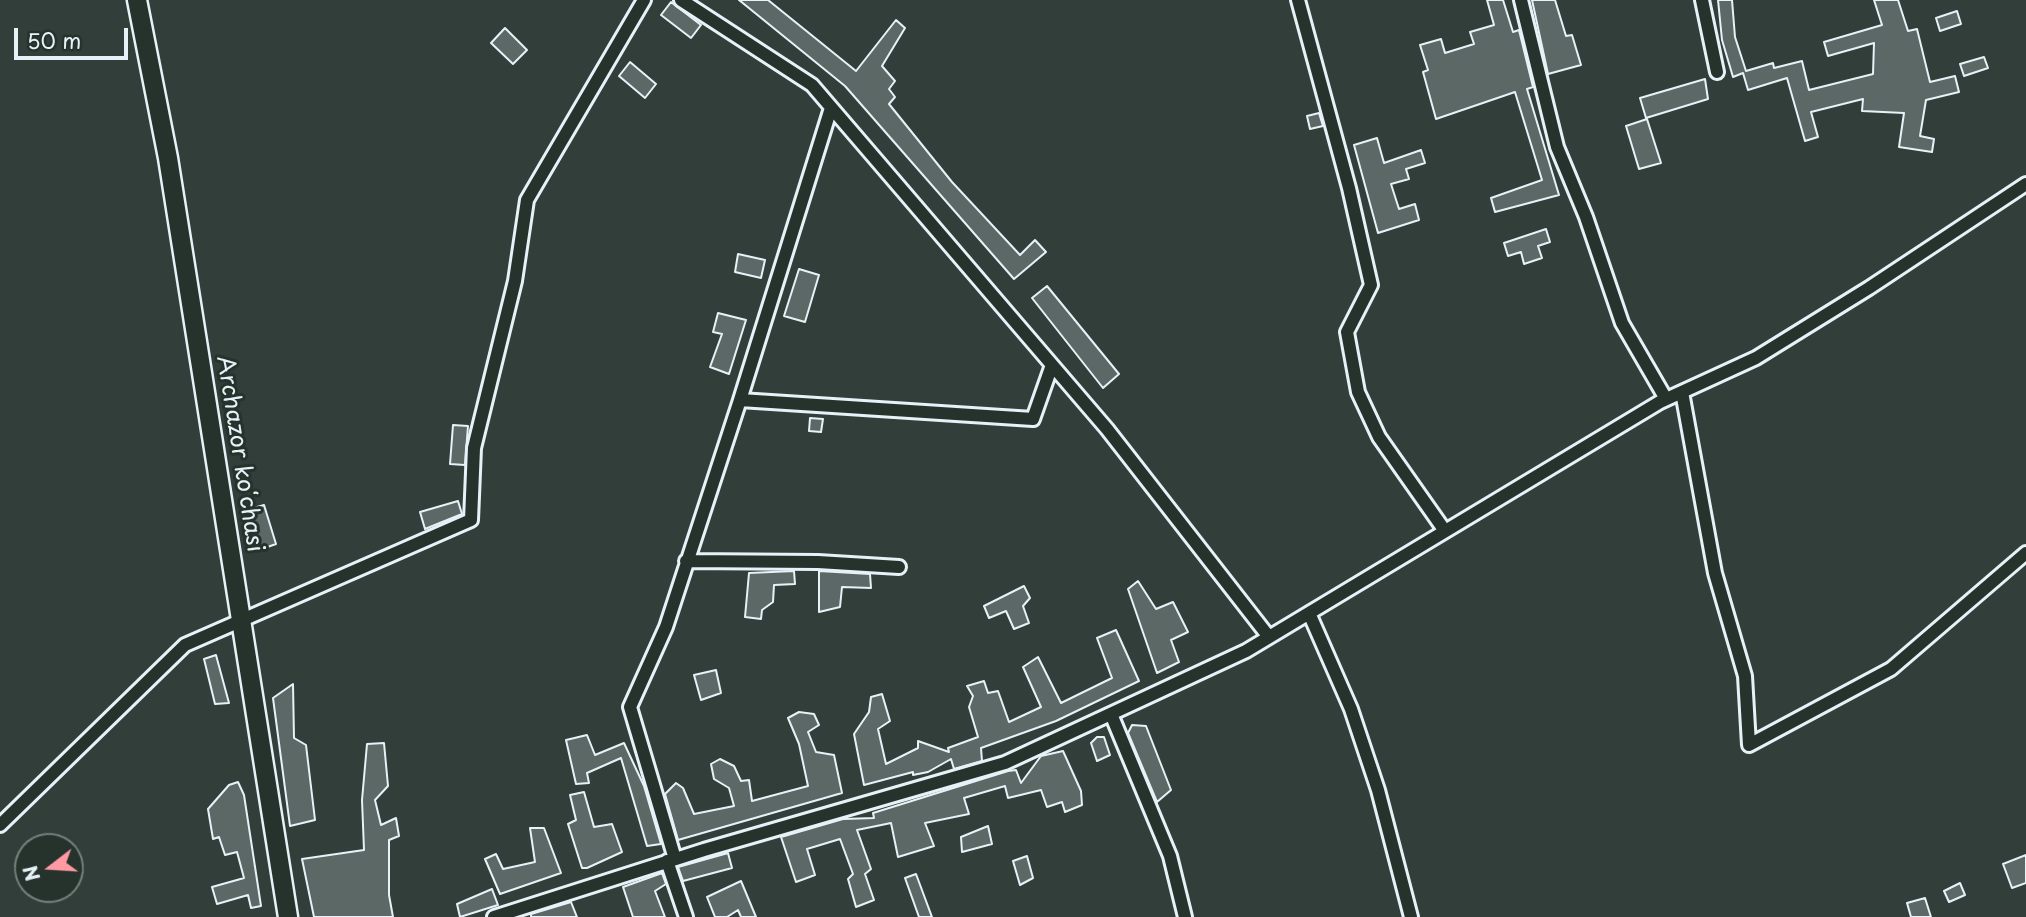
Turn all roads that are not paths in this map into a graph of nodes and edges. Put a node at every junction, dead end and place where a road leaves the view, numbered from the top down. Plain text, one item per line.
1 (137, 0) edge
2 (644, 0) edge
3 (681, 0) edge
4 (1297, 0) edge
5 (1521, 0) edge
6 (1702, 0) edge
7 (1717, 72) dead end
8 (831, 108) junction
9 (2026, 184) edge
10 (1052, 365) junction
11 (1682, 392) junction
12 (740, 400) junction
13 (1666, 400) junction
14 (1445, 531) junction
15 (2026, 553) edge
16 (687, 561) junction
17 (899, 567) dead end
18 (1309, 613) junction
19 (240, 622) junction
20 (1269, 637) junction
21 (1111, 714) junction
22 (0, 825) edge
23 (671, 860) junction
24 (288, 917) edge
25 (494, 917) edge
26 (686, 917) edge
27 (1185, 917) edge
28 (1411, 917) edge

1 - 19 street, Archazor koʻchasi
2 - 19 street
3 - 8 street
4 - 14 street
5 - 13 street
6 - 7 street
8 - 10 street
8 - 12 street
9 - 11 street
10 - 12 street
10 - 20 street
11 - 13 street
11 - 15 street
12 - 16 street
13 - 14 street
14 - 18 street
16 - 17 street
16 - 23 street
18 - 20 street
18 - 28 street
19 - 22 street
19 - 24 street, Archazor koʻchasi
20 - 21 street
21 - 23 street
21 - 27 street
23 - 25 street
23 - 26 street

